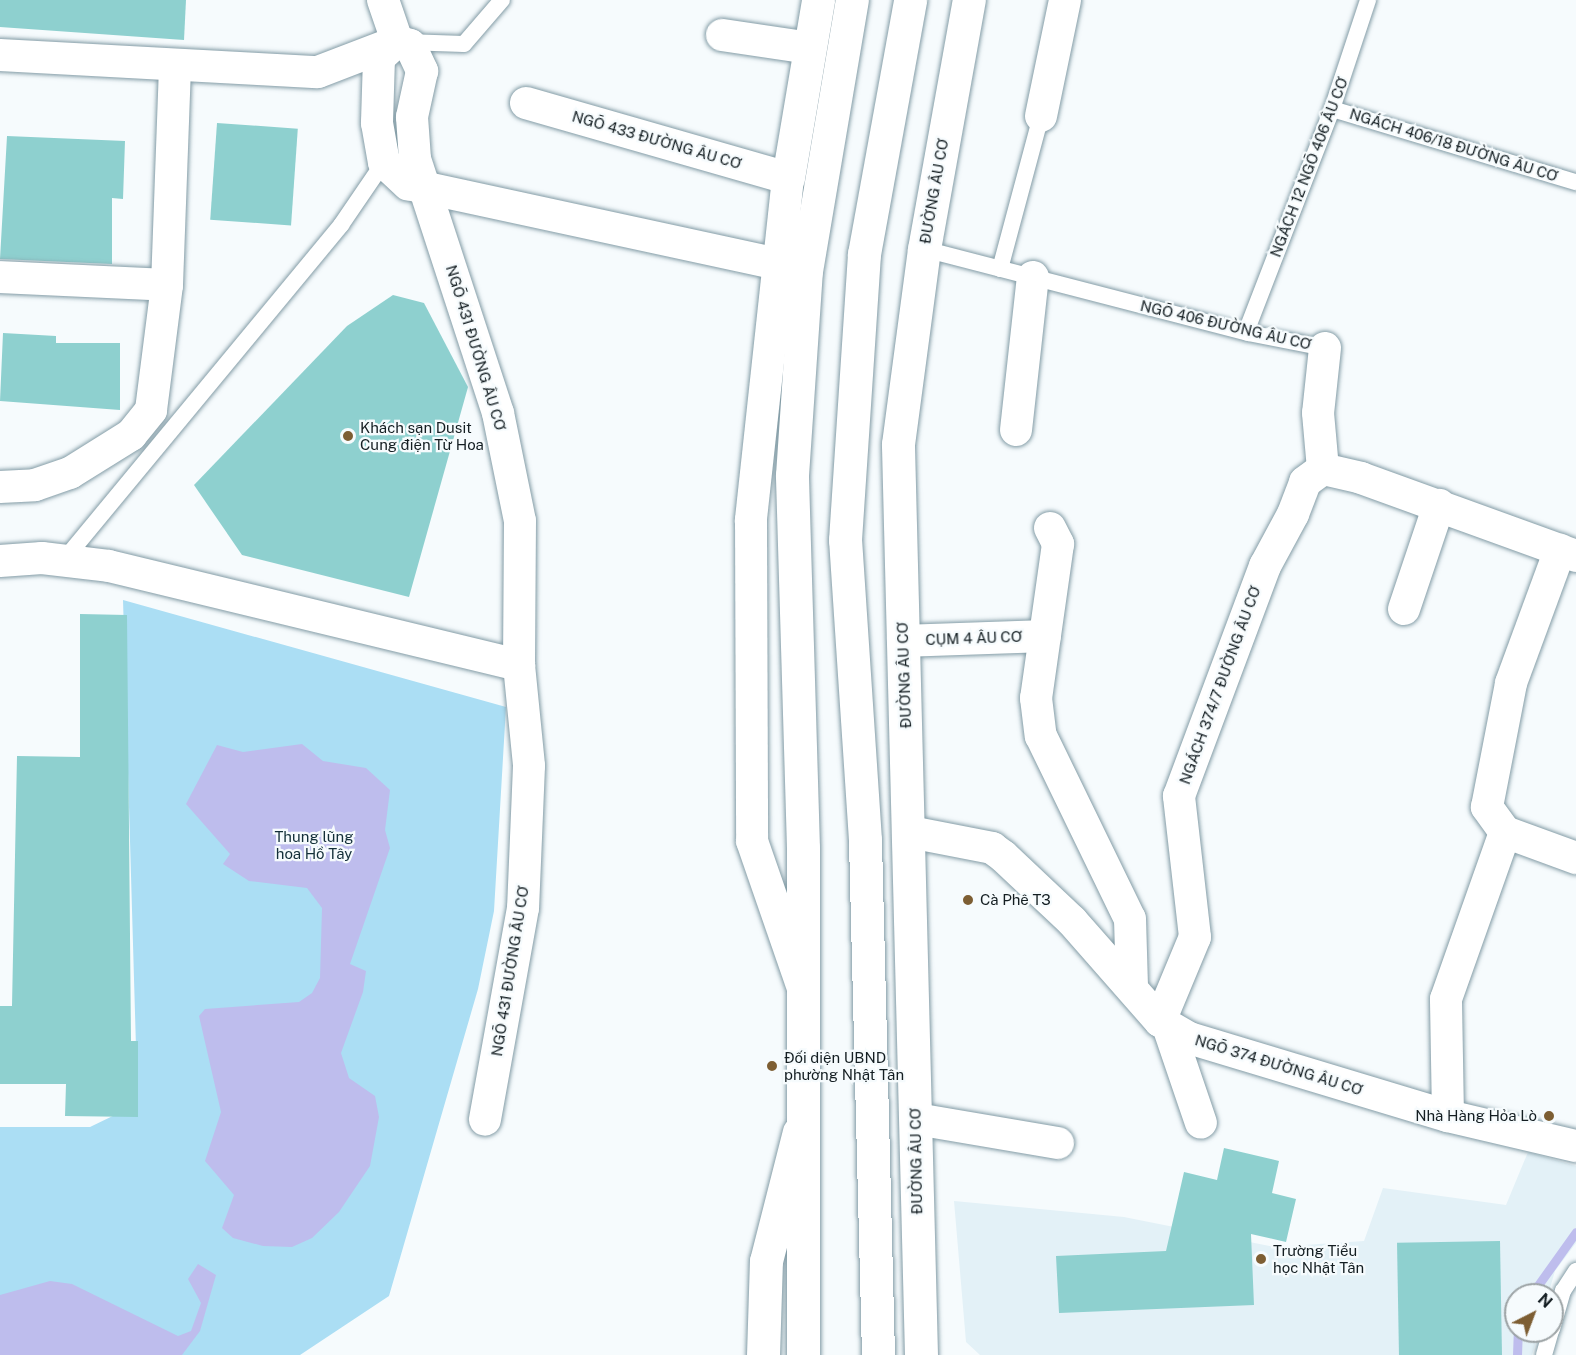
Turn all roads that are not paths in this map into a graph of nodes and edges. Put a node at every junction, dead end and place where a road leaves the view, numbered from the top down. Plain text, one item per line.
1 (383, 0) edge
2 (502, 0) edge
3 (818, 0) edge
4 (852, 0) edge
5 (909, 0) edge
6 (969, 0) edge
7 (1065, 0) edge
8 (1368, 0) edge
9 (722, 35) dead end
10 (397, 41) junction
11 (810, 48) junction
12 (0, 55) edge
13 (175, 66) junction
14 (526, 103) dead end
15 (1332, 109) junction
16 (1041, 116) joint
17 (384, 162) junction
18 (788, 178) junction
19 (1576, 182) edge
20 (425, 187) junction
21 (924, 249) junction
22 (792, 267) junction
23 (1000, 269) junction
24 (0, 277) edge
25 (1033, 278) junction
26 (167, 285) junction
27 (1245, 332) junction
28 (1325, 348) joint
29 (1016, 430) dead end
30 (1323, 469) junction
31 (0, 487) edge
32 (1438, 506) junction
33 (1050, 528) dead end
34 (1568, 553) edge
35 (0, 561) edge
36 (64, 561) junction
37 (1404, 609) dead end
38 (1045, 636) junction
39 (903, 640) junction
40 (519, 665) junction
41 (910, 832) junction
42 (1505, 832) junction
43 (1576, 858) edge
44 (1132, 988) junction
45 (805, 994) junction
46 (1164, 1023) junction
47 (805, 1113) junction
48 (1448, 1116) junction
49 (916, 1119) junction
50 (486, 1120) dead end
51 (1201, 1123) dead end
52 (1058, 1143) dead end
53 (1576, 1146) edge
54 (1576, 1271) edge
55 (1564, 1289) edge
56 (763, 1355) edge
57 (803, 1355) edge
58 (878, 1355) edge
59 (921, 1355) edge

1 - 10 street
2 - 10 lane
3 - 11 main road
4 - 22 main road
5 - 58 main road
6 - 21 main road, ĐƯỜNG ÂU CƠ
7 - 16 street
8 - 15 lane, NGÁCH 12 NGÕ 406 ÂU CƠ
9 - 11 street
10 - 13 street
10 - 17 street
10 - 20 street, NGÕ 431 ĐƯỜNG ÂU CƠ
11 - 18 main road
12 - 13 street
13 - 26 street
14 - 18 street, NGÕ 433 ĐƯỜNG ÂU CƠ
15 - 19 lane, NGÁCH 406/18 ĐƯỜNG ÂU CƠ
15 - 27 lane, NGÁCH 12 NGÕ 406 ÂU CƠ
16 - 23 lane
17 - 20 street
17 - 36 lane
18 - 22 street
20 - 22 street
20 - 40 street, NGÕ 431 ĐƯỜNG ÂU CƠ
21 - 23 lane, NGÕ 406 ĐƯỜNG ÂU CƠ
21 - 39 main road, ĐƯỜNG ÂU CƠ
22 - 45 main road
22 - 45 street
23 - 25 lane, NGÕ 406 ĐƯỜNG ÂU CƠ
24 - 26 street
25 - 27 lane, NGÕ 406 ĐƯỜNG ÂU CƠ
25 - 29 street
26 - 31 street
27 - 28 lane, NGÕ 406 ĐƯỜNG ÂU CƠ
28 - 30 street, NGÕ 406 ĐƯỜNG ÂU CƠ
30 - 32 street
30 - 46 street, NGÁCH 374/7 ĐƯỜNG ÂU CƠ
32 - 34 street
32 - 37 street
33 - 38 street
34 - 42 street
35 - 36 street
36 - 40 street
38 - 39 street, CỤM 4 ÂU CƠ
38 - 44 street
39 - 41 main road, ĐƯỜNG ÂU CƠ
40 - 50 street, NGÕ 431 ĐƯỜNG ÂU CƠ
41 - 44 street, NGÕ 374 ĐƯỜNG ÂU CƠ
41 - 49 main road, ĐƯỜNG ÂU CƠ
42 - 43 street
42 - 48 street
44 - 46 street, NGÕ 374 ĐƯỜNG ÂU CƠ
45 - 47 main road
46 - 48 street, NGÕ 374 ĐƯỜNG ÂU CƠ
46 - 51 street
47 - 56 main road
47 - 57 main road
48 - 53 street, NGÕ 374 ĐƯỜNG ÂU CƠ
49 - 52 street
49 - 59 main road, ĐƯỜNG ÂU CƠ
54 - 55 lane

